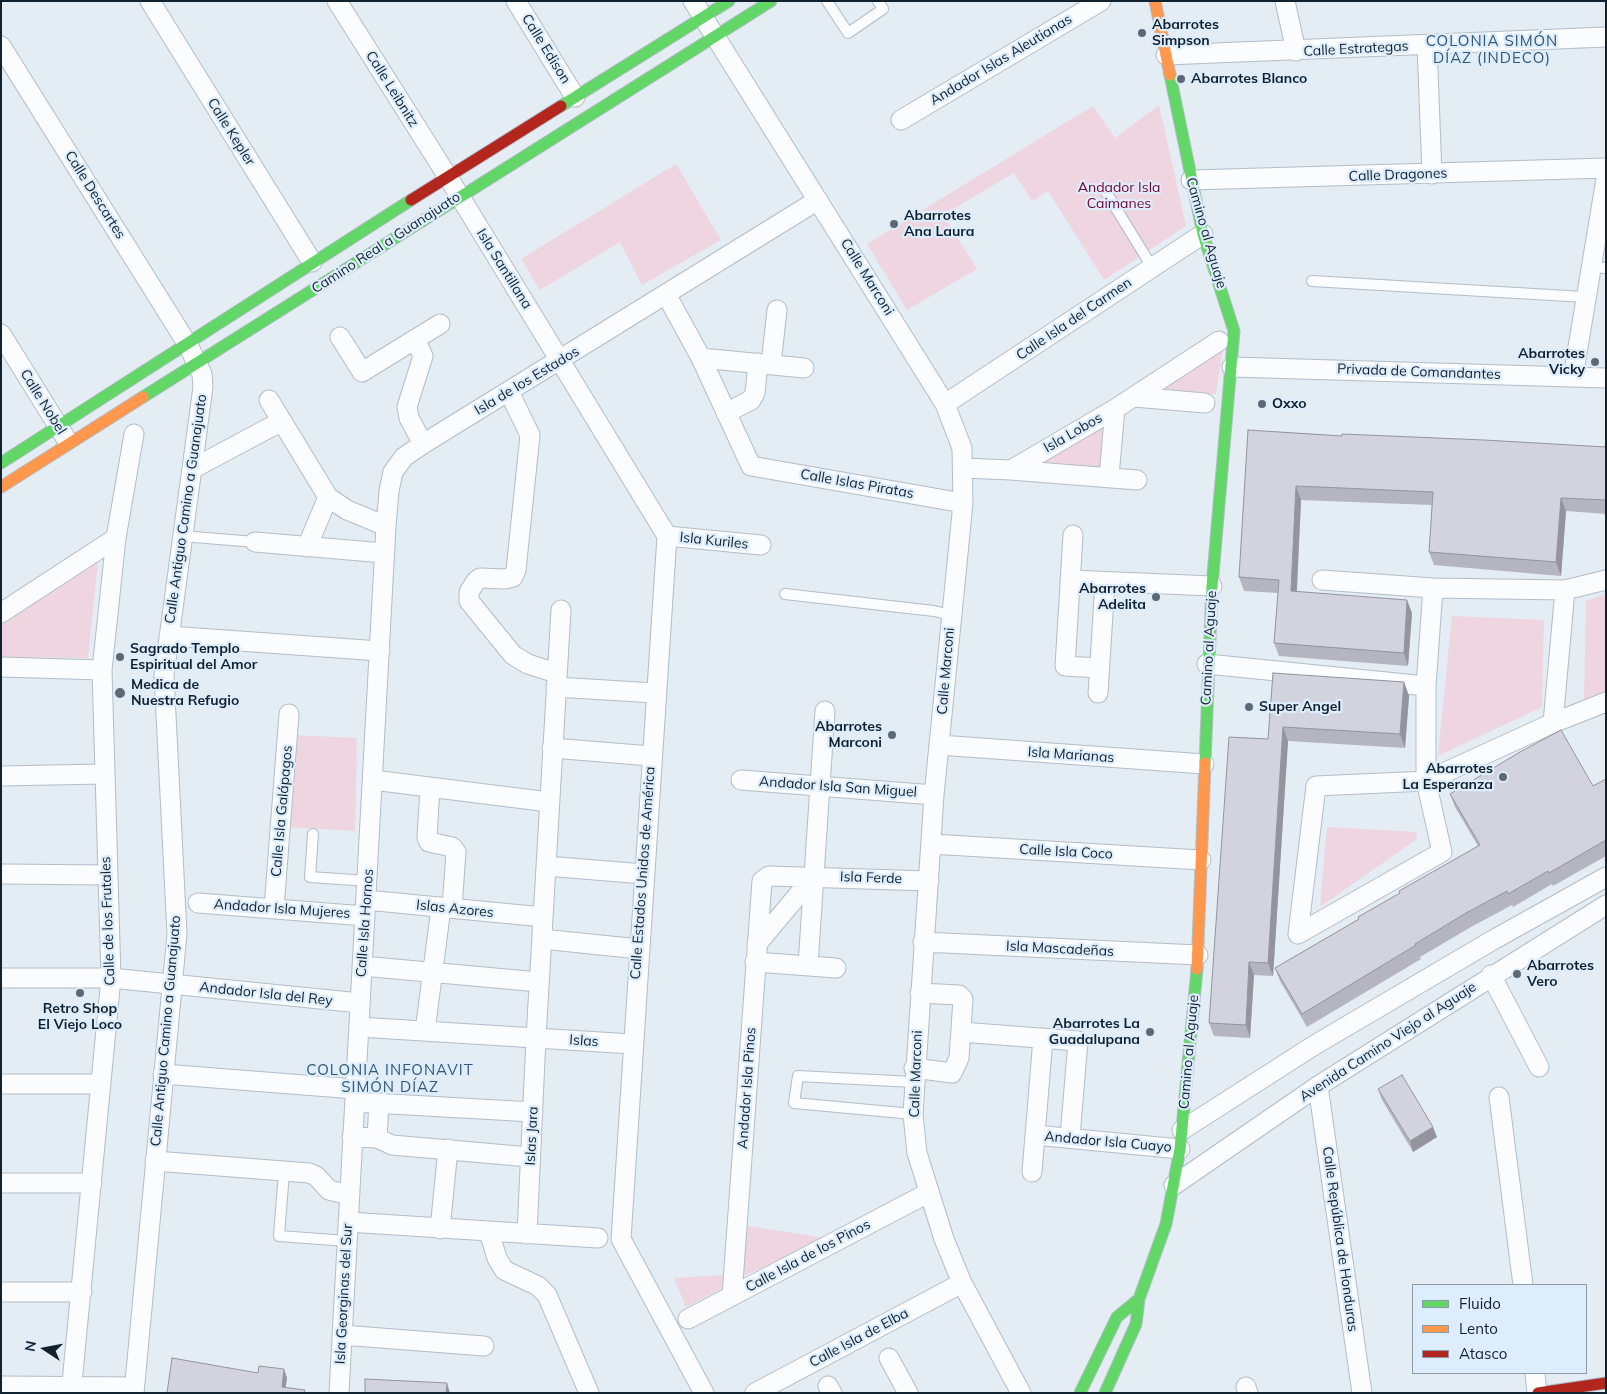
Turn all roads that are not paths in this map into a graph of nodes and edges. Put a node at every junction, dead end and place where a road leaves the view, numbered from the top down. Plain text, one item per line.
1 (150, 1) edge
2 (337, 1) edge
3 (516, 1) edge
4 (693, 1) edge
5 (729, 1) edge
6 (772, 1) edge
7 (827, 1) edge
8 (878, 1) edge
9 (1101, 1) edge
10 (1155, 1) edge
11 (1285, 1) edge
12 (703, 18) junction
13 (1606, 36) edge
14 (715, 37) junction
15 (1427, 45) junction
16 (1, 46) edge
17 (1296, 51) junction
18 (1166, 55) junction
19 (575, 97) junction
20 (901, 120) dead end
21 (1606, 168) edge
22 (1432, 174) junction
23 (448, 177) junction
24 (1606, 179) edge
25 (1190, 180) junction
26 (1106, 192) dead end
27 (459, 196) junction
28 (818, 200) junction
29 (1203, 234) junction
30 (312, 262) junction
31 (1152, 267) junction
32 (1598, 267) edge
33 (1312, 282) dead end
34 (666, 294) junction
35 (1584, 297) junction
36 (777, 310) dead end
37 (440, 324) dead end
38 (1, 334) edge
39 (340, 337) dead end
40 (415, 339) junction
41 (1219, 341) dead end
42 (188, 345) junction
43 (701, 358) junction
44 (560, 361) junction
45 (198, 363) junction
46 (765, 364) junction
47 (1232, 367) junction
48 (804, 368) dead end
49 (1572, 377) junction
50 (1606, 378) edge
51 (509, 392) junction
52 (1134, 397) junction
53 (269, 400) dead end
54 (1205, 403) dead end
55 (945, 404) junction
56 (1115, 409) junction
57 (726, 413) junction
58 (282, 421) junction
59 (59, 427) junction
60 (134, 434) dead end
61 (69, 444) junction
62 (422, 444) junction
63 (1, 463) edge
64 (964, 468) junction
65 (192, 469) junction
66 (1012, 470) junction
67 (1109, 476) junction
68 (1137, 480) dead end
69 (1, 486) edge
70 (328, 497) junction
71 (963, 503) junction
72 (386, 526) junction
73 (1073, 535) dead end
74 (182, 536) junction
75 (667, 536) junction
76 (116, 538) junction
77 (255, 542) joint
78 (761, 545) dead end
79 (306, 547) junction
80 (384, 554) junction
81 (1070, 580) junction
82 (1322, 580) dead end
83 (1606, 580) edge
84 (1104, 582) junction
85 (1212, 586) junction
86 (1433, 588) junction
87 (1564, 590) junction
88 (785, 594) dead end
89 (561, 610) dead end
90 (1, 613) edge
91 (951, 615) junction
92 (169, 636) junction
93 (380, 651) junction
94 (1207, 664) junction
95 (1, 667) edge
96 (1099, 668) junction
97 (102, 670) junction
98 (556, 680) junction
99 (1426, 686) junction
100 (655, 693) junction
101 (1098, 693) dead end
102 (1606, 702) edge
103 (825, 711) dead end
104 (289, 714) dead end
105 (1553, 723) junction
106 (939, 745) junction
107 (552, 748) junction
108 (651, 756) junction
109 (1204, 764) junction
110 (103, 774) junction
111 (1, 776) edge
112 (373, 780) junction
113 (741, 780) dead end
114 (1426, 781) junction
115 (819, 786) junction
116 (430, 787) junction
117 (934, 795) junction
118 (549, 802) junction
119 (313, 834) dead end
120 (932, 844) junction
121 (1201, 860) junction
122 (546, 866) junction
123 (1, 874) edge
124 (644, 874) junction
125 (107, 875) junction
126 (814, 876) junction
127 (1606, 877) edge
128 (368, 881) junction
129 (762, 881) joint
130 (929, 881) junction
131 (198, 903) dead end
132 (1606, 905) edge
133 (274, 908) junction
134 (366, 908) junction
135 (446, 908) junction
136 (543, 917) junction
137 (542, 939) junction
138 (924, 942) junction
139 (630, 948) junction
140 (756, 953) junction
141 (1198, 955) junction
142 (808, 965) junction
143 (362, 966) junction
144 (836, 968) dead end
145 (433, 972) junction
146 (1491, 975) junction
147 (1, 978) edge
148 (112, 978) junction
149 (539, 982) junction
150 (172, 984) junction
151 (920, 993) junction
152 (360, 1003) junction
153 (359, 1027) junction
154 (425, 1031) junction
155 (961, 1032) junction
156 (536, 1038) junction
157 (1043, 1038) junction
158 (632, 1044) junction
159 (1539, 1067) dead end
160 (164, 1074) junction
161 (914, 1075) junction
162 (1, 1084) edge
163 (101, 1084) junction
164 (1318, 1086) junction
165 (355, 1095) junction
166 (1500, 1097) dead end
167 (379, 1103) junction
168 (533, 1112) junction
169 (913, 1114) junction
170 (1182, 1130) junction
171 (1035, 1135) junction
172 (352, 1137) junction
173 (377, 1138) junction
174 (1070, 1138) junction
175 (448, 1149) junction
176 (1180, 1149) junction
177 (530, 1157) junction
178 (155, 1161) junction
179 (284, 1172) junction
180 (1032, 1172) dead end
181 (1, 1183) edge
182 (92, 1183) junction
183 (1174, 1185) junction
184 (928, 1193) junction
185 (349, 1195) junction
186 (440, 1229) junction
187 (347, 1231) junction
188 (489, 1232) junction
189 (527, 1234) junction
190 (598, 1238) dead end
191 (962, 1283) junction
192 (1523, 1284) edge
193 (1, 1292) edge
194 (82, 1292) junction
195 (732, 1296) junction
196 (1139, 1299) junction
197 (688, 1319) dead end
198 (342, 1335) junction
199 (484, 1346) dead end
200 (889, 1358) dead end
201 (1534, 1374) edge
202 (1606, 1383) edge
203 (1, 1386) edge
204 (71, 1389) edge
205 (134, 1390) edge
206 (339, 1393) edge
207 (589, 1393) edge
208 (704, 1393) edge
209 (755, 1393) edge
210 (908, 1393) edge
211 (1021, 1393) edge
212 (1080, 1393) edge
213 (1105, 1393) edge
214 (1362, 1393) edge
215 (1537, 1393) edge

1 - 30 street, Calle Kepler
2 - 23 street, Calle Leibnitz
3 - 19 street, Calle Edison
4 - 12 street, Calle Marconi
5 - 12 street, Camino Real a Guanajuato
6 - 14 street, Camino Real a Guanajuato
7 - 8 lane
9 - 20 street, Andador Islas Aleutianas
10 - 18 street, Camino al Aguaje
11 - 17 street
12 - 14 street, Calle Marconi
12 - 19 street, Camino Real a Guanajuato
13 - 15 street, Calle Estrategas
14 - 27 street, Camino Real a Guanajuato
14 - 28 street, Calle Marconi
15 - 17 street, Calle Estrategas
15 - 22 street
16 - 42 street, Calle Descartes
17 - 18 street, Calle Estrategas
18 - 25 street, Camino al Aguaje
19 - 23 street, Camino Real a Guanajuato
21 - 22 street, Calle Dragones
22 - 25 street, Calle Dragones
23 - 27 street, Isla Santillana
23 - 30 street, Camino Real a Guanajuato
24 - 32 street
25 - 29 street, Camino al Aguaje
26 - 31 lane
27 - 44 street, Isla Santillana
27 - 45 street, Camino Real a Guanajuato
28 - 34 street, Isla de los Estados
28 - 55 street, Calle Marconi
29 - 31 street, Calle Isla del Carmen
29 - 47 street, Camino al Aguaje
30 - 42 street, Camino Real a Guanajuato
31 - 55 street, Calle Isla del Carmen
32 - 35 street
33 - 35 lane
34 - 43 street
34 - 44 street, Isla de los Estados
35 - 49 street
36 - 46 street
37 - 40 street
38 - 59 street, Calle Nobel
39 - 40 street
40 - 62 street
41 - 52 street, Isla Lobos
42 - 45 street, Calle Antiguo Camino a Guanajuato
42 - 59 street, Camino Real a Guanajuato
43 - 46 street
43 - 57 street
44 - 51 street, Isla de los Estados
44 - 75 street
45 - 61 street, Camino Real a Guanajuato
45 - 65 street, Calle Antiguo Camino a Guanajuato
46 - 48 street
46 - 57 street
47 - 49 street, Privada de Comandantes
47 - 85 street, Camino al Aguaje
49 - 50 street, Privada de Comandantes
51 - 62 street, Isla de los Estados
51 - 98 street
52 - 54 street
52 - 56 street, Isla Lobos
53 - 58 street
55 - 64 street, Calle Marconi
56 - 66 street, Isla Lobos
56 - 67 street
57 - 71 street, Calle Islas Piratas
58 - 65 street
58 - 70 street
59 - 61 street, Calle Nobel
59 - 63 street, Camino Real a Guanajuato
60 - 76 street, Calle de los Frutales
61 - 69 street, Camino Real a Guanajuato
62 - 72 street, Isla de los Estados
64 - 66 street, Isla Lobos
64 - 71 street, Calle Marconi
65 - 74 street, Calle Antiguo Camino a Guanajuato
66 - 67 street, Isla Lobos
67 - 68 street, Isla Lobos
70 - 72 street
70 - 79 street
71 - 91 street, Calle Marconi
72 - 80 street, Isla de los Estados
73 - 81 street
74 - 77 lane
74 - 92 street, Calle Antiguo Camino a Guanajuato
75 - 78 street, Isla Kuriles
75 - 100 street, Calle Estados Unidos de América
76 - 90 street
76 - 97 street, Calle de los Frutales
77 - 79 street
79 - 80 street
80 - 93 street, Isla de los Estados
81 - 84 street
81 - 96 street
82 - 86 street
83 - 87 street
84 - 85 street
84 - 96 street
85 - 94 street, Camino al Aguaje
86 - 87 street
86 - 99 street
87 - 105 street
88 - 91 lane
89 - 98 street, Islas Jara
91 - 106 street, Calle Marconi
92 - 93 street
92 - 150 street, Calle Antiguo Camino a Guanajuato
93 - 112 street, Calle Isla Hornos
94 - 99 street
94 - 109 street, Camino al Aguaje
95 - 97 street
96 - 101 street
97 - 110 street, Calle de los Frutales
98 - 100 street
98 - 107 street, Islas Jara
99 - 114 street
100 - 108 street, Calle Estados Unidos de América
102 - 105 street
103 - 115 street
104 - 133 street, Calle Isla Galápagos
105 - 114 street
106 - 109 street, Isla Marianas
106 - 117 street, Calle Marconi
107 - 108 street
107 - 118 street, Islas Jara
108 - 124 street, Calle Estados Unidos de América
109 - 121 street, Camino al Aguaje
110 - 111 street
110 - 125 street, Calle de los Frutales
112 - 116 street
112 - 128 street, Calle Isla Hornos
113 - 115 street, Andador Isla San Miguel
114 - 114 street
115 - 117 street, Andador Isla San Miguel
115 - 126 street
116 - 118 street
116 - 135 street
117 - 120 street, Calle Marconi
118 - 122 street, Islas Jara
119 - 128 lane
120 - 121 street, Calle Isla Coco
120 - 130 street, Calle Marconi
121 - 141 street, Camino al Aguaje
122 - 124 street
122 - 136 street, Islas Jara
123 - 125 street
124 - 139 street, Calle Estados Unidos de América
125 - 148 street, Calle de los Frutales
126 - 129 street, Isla Ferde
126 - 130 street, Isla Ferde
126 - 140 street
126 - 142 street
127 - 170 street
128 - 134 street, Calle Isla Hornos
129 - 140 street, Andador Isla Pinos
130 - 138 street, Calle Marconi
131 - 133 street, Andador Isla Mujeres
132 - 146 street, Avenida Camino Viejo al Aguaje
133 - 134 street, Andador Isla Mujeres
134 - 135 street, Islas Azores
134 - 143 street, Calle Isla Hornos
135 - 136 street, Islas Azores
135 - 145 street
136 - 137 street, Islas Jara
137 - 139 street
137 - 149 street, Islas Jara
138 - 141 street, Isla Mascadeñas
138 - 151 street, Calle Marconi
139 - 158 street, Calle Estados Unidos de América
140 - 142 street
140 - 195 street, Andador Isla Pinos
141 - 170 street, Camino al Aguaje
142 - 144 street
143 - 145 street
143 - 152 street, Calle Isla Hornos
145 - 149 street
145 - 154 street
146 - 159 street
146 - 164 street, Avenida Camino Viejo al Aguaje
147 - 148 street, Andador Isla del Rey
148 - 150 street, Andador Isla del Rey
148 - 163 street, Calle de los Frutales
149 - 156 street, Islas Jara
150 - 152 street, Andador Isla del Rey
150 - 160 street, Calle Antiguo Camino a Guanajuato
151 - 155 street
151 - 161 street, Calle Marconi
152 - 153 street, Calle Isla Hornos
153 - 154 street
153 - 165 street, Calle Isla Hornos
154 - 156 street
155 - 157 street
155 - 161 street
156 - 158 street, Islas
156 - 168 street, Islas Jara
157 - 171 street
157 - 174 street
158 - 208 street, Calle Estados Unidos de América
160 - 165 street
160 - 178 street, Calle Antiguo Camino a Guanajuato
161 - 169 street, Calle Marconi
161 - 169 lane
162 - 163 street
163 - 182 street, Calle de los Frutales
164 - 183 street, Avenida Camino Viejo al Aguaje
164 - 214 street, Calle República de Honduras
165 - 167 street
165 - 172 street, Calle Isla Hornos
166 - 192 street
167 - 168 street
167 - 173 street
168 - 177 street, Islas Jara
169 - 184 street, Calle Marconi
170 - 176 street, Camino al Aguaje
171 - 174 street, Andador Isla Cuayo
171 - 180 street
172 - 173 street
172 - 185 street, Calle Isla Hornos
173 - 175 street
174 - 176 street, Andador Isla Cuayo
175 - 177 street
175 - 186 street
176 - 183 street, Camino al Aguaje
177 - 189 street, Islas Jara
178 - 179 street
178 - 205 street, Calle Antiguo Camino a Guanajuato
179 - 185 street
179 - 187 lane
181 - 182 street
182 - 194 street, Calle de los Frutales
183 - 196 street, Camino al Aguaje
184 - 191 street, Calle Marconi
184 - 195 street, Calle Isla de los Pinos
185 - 187 street, Isla Georginas del Sur
186 - 187 street
186 - 188 street
187 - 198 street, Isla Georginas del Sur
188 - 189 street
188 - 207 street
189 - 190 street
191 - 209 street, Calle Isla de Elba
191 - 211 street, Calle Marconi
193 - 194 street
194 - 204 street, Calle de los Frutales
195 - 197 street, Calle Isla de los Pinos
196 - 212 street
196 - 213 street, Camino al Aguaje
198 - 199 street
198 - 206 street, Isla Georginas del Sur
200 - 210 street
201 - 215 street
202 - 215 street
203 - 204 street
204 - 205 street

